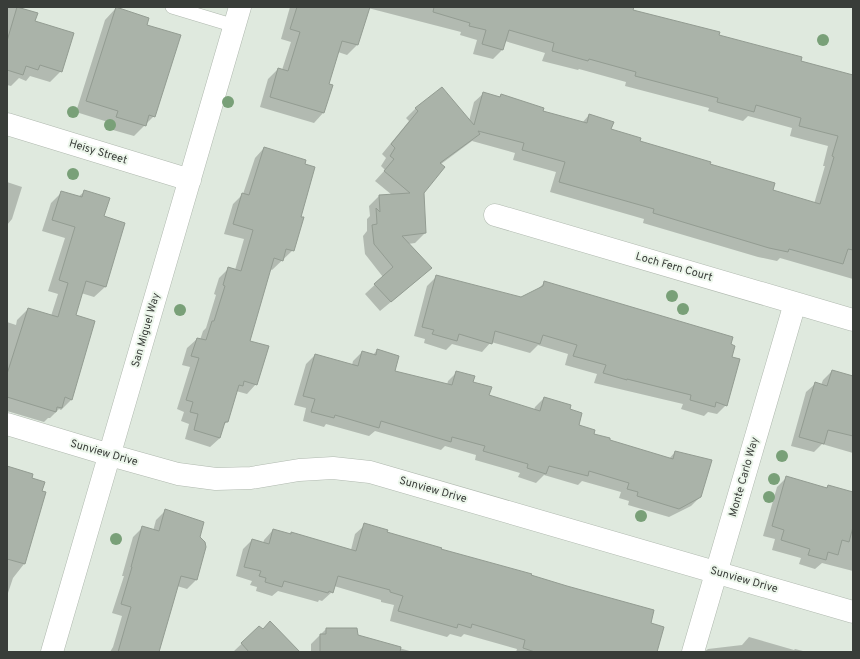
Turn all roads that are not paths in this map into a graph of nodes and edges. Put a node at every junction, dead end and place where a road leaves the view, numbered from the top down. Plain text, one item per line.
1 (172, 7) edge
2 (238, 16) edge
3 (7, 124) edge
4 (190, 180) junction
5 (495, 215) dead end
6 (795, 303) junction
7 (853, 320) edge
8 (7, 424) edge
9 (110, 455) junction
10 (716, 572) junction
11 (853, 612) edge
12 (52, 652) edge
13 (693, 652) edge

1 - 2 lane
2 - 4 street, San Miguel Way
3 - 4 street, Heisy Street
4 - 9 street, San Miguel Way
5 - 6 street, Loch Fern Court
6 - 7 street, Loch Fern Court
6 - 10 street, Monte Carlo Way
8 - 9 street, Sunview Drive
9 - 10 street, Sunview Drive
9 - 12 street, San Miguel Way
10 - 11 street, Sunview Drive
10 - 13 street, Monte Carlo Way

